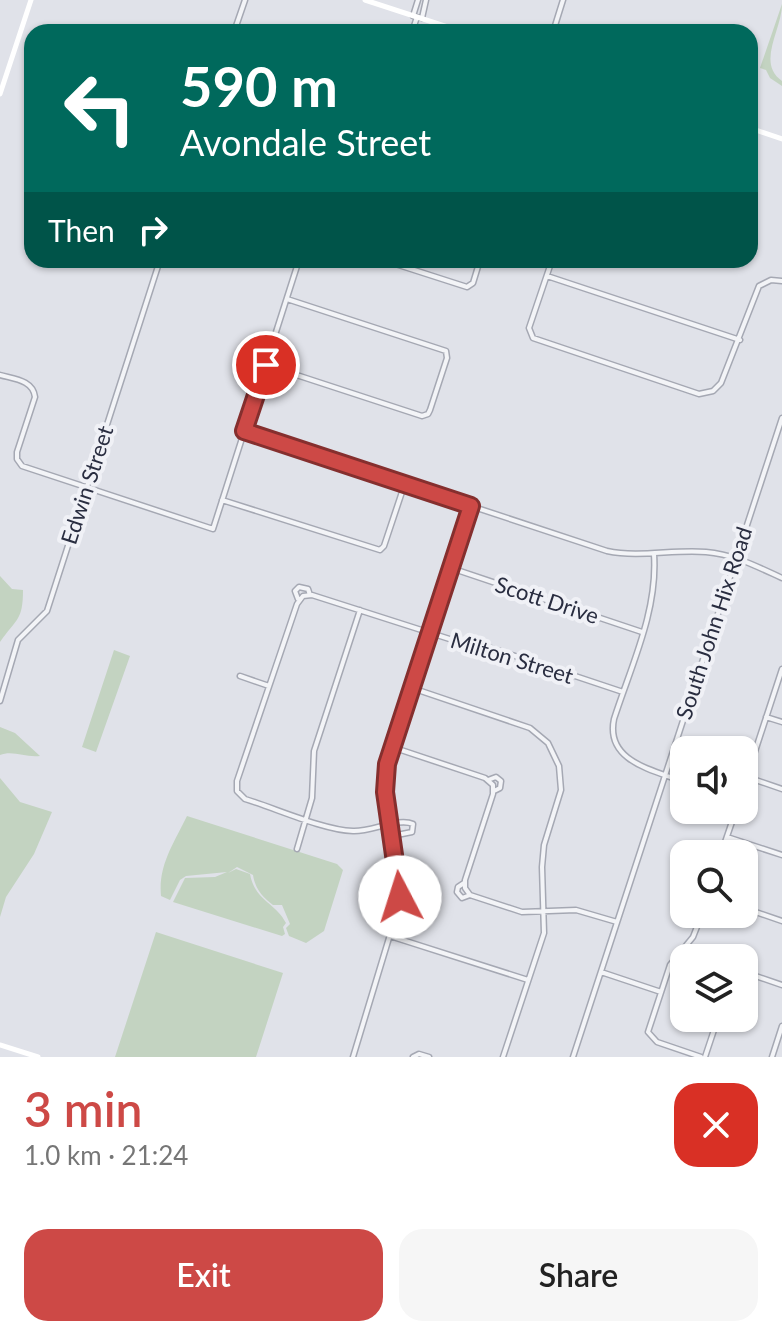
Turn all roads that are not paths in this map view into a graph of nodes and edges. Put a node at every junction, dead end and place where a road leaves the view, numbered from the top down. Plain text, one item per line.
1 (31, 0) edge
2 (245, 0) edge
3 (365, 0) edge
4 (418, 0) edge
5 (426, 0) edge
6 (563, 0) edge
7 (417, 17) junction
8 (237, 24) edge
9 (415, 24) edge
10 (438, 24) edge
11 (556, 24) edge
12 (0, 94) edge
13 (758, 131) edge
14 (782, 139) edge
15 (157, 268) edge
16 (297, 268) edge
17 (407, 268) edge
18 (477, 268) edge
19 (550, 268) edge
20 (547, 276) junction
21 (782, 281) edge
22 (287, 299) junction
23 (740, 340) junction
24 (266, 365) junction
25 (0, 375) edge
26 (782, 418) edge
27 (244, 431) junction
28 (405, 483) junction
29 (86, 488) junction
30 (222, 500) junction
31 (471, 506) junction
32 (654, 553) junction
33 (736, 558) junction
34 (451, 568) junction
35 (782, 578) edge
36 (310, 595) junction
37 (301, 598) junction
38 (360, 610) junction
39 (642, 632) junction
40 (430, 633) junction
41 (782, 669) edge
42 (240, 676) dead end
43 (269, 686) junction
44 (412, 688) junction
45 (623, 692) junction
46 (0, 701) edge
47 (766, 717) junction
48 (782, 722) edge
49 (758, 742) edge
50 (392, 747) junction
51 (665, 774) junction
52 (670, 776) edge
53 (488, 780) junction
54 (758, 781) edge
55 (782, 789) edge
56 (494, 791) junction
57 (307, 819) junction
58 (731, 824) edge
59 (390, 825) junction
60 (392, 836) junction
61 (727, 837) junction
62 (726, 840) edge
63 (297, 849) dead end
64 (782, 855) edge
65 (464, 883) junction
66 (470, 895) junction
67 (545, 912) junction
68 (758, 913) edge
69 (782, 921) edge
70 (617, 922) junction
71 (390, 936) junction
72 (670, 965) edge
73 (601, 972) junction
74 (758, 977) edge
75 (528, 980) junction
76 (782, 985) edge
77 (661, 992) junction
78 (782, 1026) edge
79 (713, 1032) edge
80 (0, 1045) edge
81 (38, 1057) edge
82 (353, 1057) edge
83 (413, 1057) edge
84 (429, 1057) edge
85 (503, 1057) edge
86 (573, 1057) edge
87 (703, 1057) edge
88 (772, 1057) edge

1 - 12 main road
2 - 8 street
3 - 7 main road
4 - 7 street
5 - 7 street
6 - 11 street
7 - 9 street
7 - 10 main road
13 - 14 main road
15 - 29 street, Edwin Street
16 - 22 street
17 - 18 street
19 - 20 street
20 - 23 street
20 - 23 street
21 - 23 street
22 - 24 street
22 - 24 street
24 - 27 street
25 - 29 street
26 - 33 street, South John Hix Road
27 - 28 street
27 - 30 street
28 - 30 street
28 - 31 street
29 - 30 street
29 - 46 street, Edwin Street
31 - 32 street
31 - 34 street
32 - 33 street
32 - 39 street
33 - 35 street
33 - 51 street, South John Hix Road
34 - 39 street, Scott Drive
34 - 40 street
36 - 37 street, Milton Street
36 - 37 street, Milton Street
36 - 38 street, Milton Street
37 - 43 street
38 - 40 street, Milton Street
38 - 57 street
39 - 45 street
40 - 44 street
40 - 45 street, Milton Street
41 - 47 street
42 - 43 street
43 - 57 street
44 - 50 street
44 - 67 street
45 - 51 street
47 - 48 street
47 - 49 street
50 - 53 street
50 - 59 street
51 - 52 street
51 - 70 street, South John Hix Road
53 - 56 street
53 - 56 street
54 - 55 street
56 - 65 street
57 - 59 street
57 - 63 street
58 - 61 street
59 - 60 street
59 - 60 street
60 - 71 street
61 - 62 street
61 - 64 street
65 - 66 street
65 - 66 street
66 - 67 street
67 - 70 street
67 - 75 street
68 - 69 street
70 - 73 street, South John Hix Road
71 - 75 street
71 - 82 street
72 - 77 street
73 - 77 street
73 - 86 street, South John Hix Road
74 - 76 street
75 - 85 street
77 - 87 street
78 - 88 street
79 - 87 street
80 - 81 main road
83 - 84 street

